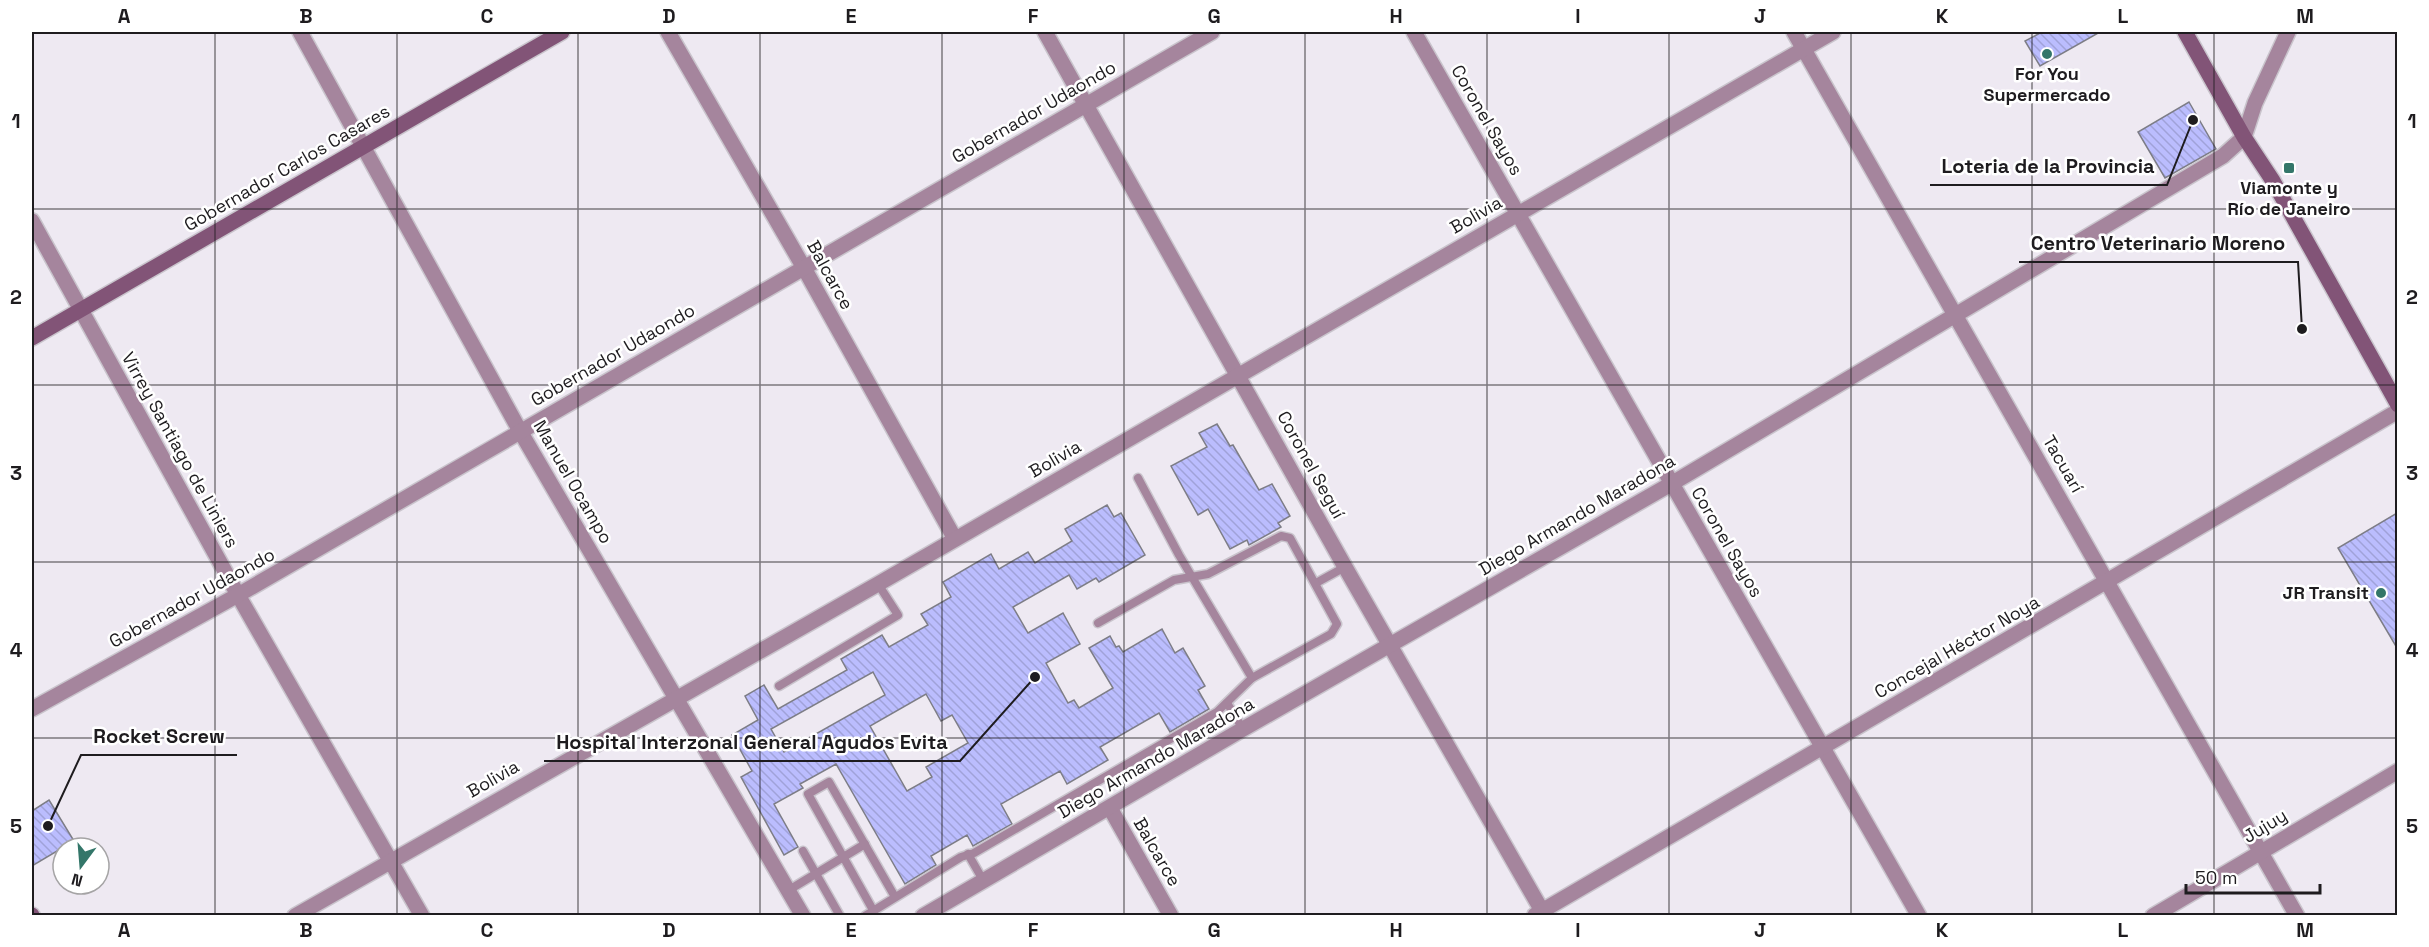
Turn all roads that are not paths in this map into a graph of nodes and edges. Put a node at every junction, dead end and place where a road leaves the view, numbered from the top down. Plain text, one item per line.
1 (300, 32) edge
2 (562, 32) edge
3 (668, 32) edge
4 (1045, 32) edge
5 (1212, 32) edge
6 (1414, 32) edge
7 (1794, 32) edge
8 (1833, 32) edge
9 (2186, 32) edge
10 (2288, 32) edge
11 (1804, 49) junction
12 (1085, 104) junction
13 (2244, 137) junction
14 (364, 145) junction
15 (1519, 213) junction
16 (32, 221) edge
17 (804, 268) junction
18 (80, 310) junction
19 (1956, 316) junction
20 (32, 338) edge
21 (1239, 375) junction
22 (2397, 405) edge
23 (2397, 411) edge
24 (520, 431) junction
25 (1138, 478) dead end
26 (1671, 484) junction
27 (955, 539) junction
28 (1345, 567) junction
29 (1192, 577) junction
30 (2107, 582) junction
31 (878, 584) junction
32 (1316, 584) junction
33 (238, 596) junction
34 (1098, 623) dead end
35 (1390, 645) junction
36 (1252, 678) junction
37 (779, 686) dead end
38 (676, 698) junction
39 (1227, 703) junction
40 (32, 709) edge
41 (1243, 729) junction
42 (1823, 747) junction
43 (2397, 771) edge
44 (1110, 808) junction
45 (864, 844) junction
46 (803, 851) dead end
47 (2260, 852) junction
48 (968, 854) junction
49 (843, 857) junction
50 (390, 860) junction
51 (816, 873) junction
52 (983, 880) junction
53 (789, 890) junction
54 (895, 897) junction
55 (869, 913) edge
56 (1541, 914) edge
57 (295, 915) edge
58 (422, 915) edge
59 (803, 915) edge
60 (840, 915) edge
61 (923, 915) edge
62 (1171, 915) edge
63 (1919, 915) edge
64 (2153, 915) edge
65 (2296, 915) edge

1 - 14 street, Manuel Ocampo
2 - 14 street, Gobernador Carlos Casares
3 - 17 street, Balcarce
4 - 12 street, Coronel Seguí
5 - 12 street, Gobernador Udaondo
6 - 15 street, Coronel Sayos
7 - 11 street, Tacuarí
8 - 11 street, Bolivia
9 - 13 street
10 - 13 street
11 - 15 street, Bolivia
11 - 19 street, Tacuarí
12 - 17 street, Gobernador Udaondo
12 - 21 street, Coronel Seguí
13 - 19 street, Diego Armando Maradona
13 - 22 street
14 - 18 street, Gobernador Carlos Casares
14 - 24 street, Manuel Ocampo
15 - 21 street, Bolivia
15 - 26 street, Coronel Sayos
16 - 18 street, Virrey Santiago de Liniers
17 - 24 street, Gobernador Udaondo
17 - 27 street, Balcarce
18 - 20 street, Gobernador Carlos Casares
18 - 33 street, Virrey Santiago de Liniers
19 - 26 street, Diego Armando Maradona
19 - 30 street, Tacuarí
21 - 27 street, Bolivia
21 - 28 street, Coronel Seguí
23 - 30 street, Concejal Héctor Noya
24 - 33 street, Gobernador Udaondo
24 - 38 street, Manuel Ocampo
25 - 29 lane
26 - 35 street, Diego Armando Maradona
26 - 42 street, Coronel Sayos
27 - 31 street, Bolivia
28 - 32 lane
28 - 35 street, Coronel Seguí
29 - 32 lane
29 - 34 lane
29 - 36 lane
30 - 42 street, Concejal Héctor Noya
30 - 47 street, Tacuarí
31 - 37 lane
31 - 38 street, Bolivia
32 - 36 lane
33 - 40 street, Gobernador Udaondo
33 - 50 street, Virrey Santiago de Liniers
35 - 41 street, Diego Armando Maradona
35 - 56 street, Coronel Seguí
36 - 39 lane
38 - 50 street, Bolivia
38 - 53 street, Manuel Ocampo
39 - 41 lane
39 - 48 lane
41 - 44 street, Diego Armando Maradona
42 - 56 street, Concejal Héctor Noya
42 - 63 street, Coronel Sayos
43 - 47 street, Jujuy
44 - 52 street, Diego Armando Maradona
44 - 62 street, Balcarce
45 - 49 lane
45 - 49 lane
45 - 54 lane
46 - 51 lane
47 - 64 street, Jujuy
47 - 65 street, Tacuarí
48 - 52 lane
48 - 54 lane
49 - 51 lane
49 - 55 lane
50 - 57 street, Bolivia
50 - 58 street, Virrey Santiago de Liniers
51 - 53 lane
51 - 60 lane
52 - 61 street, Diego Armando Maradona
53 - 59 street, Manuel Ocampo
54 - 55 lane

